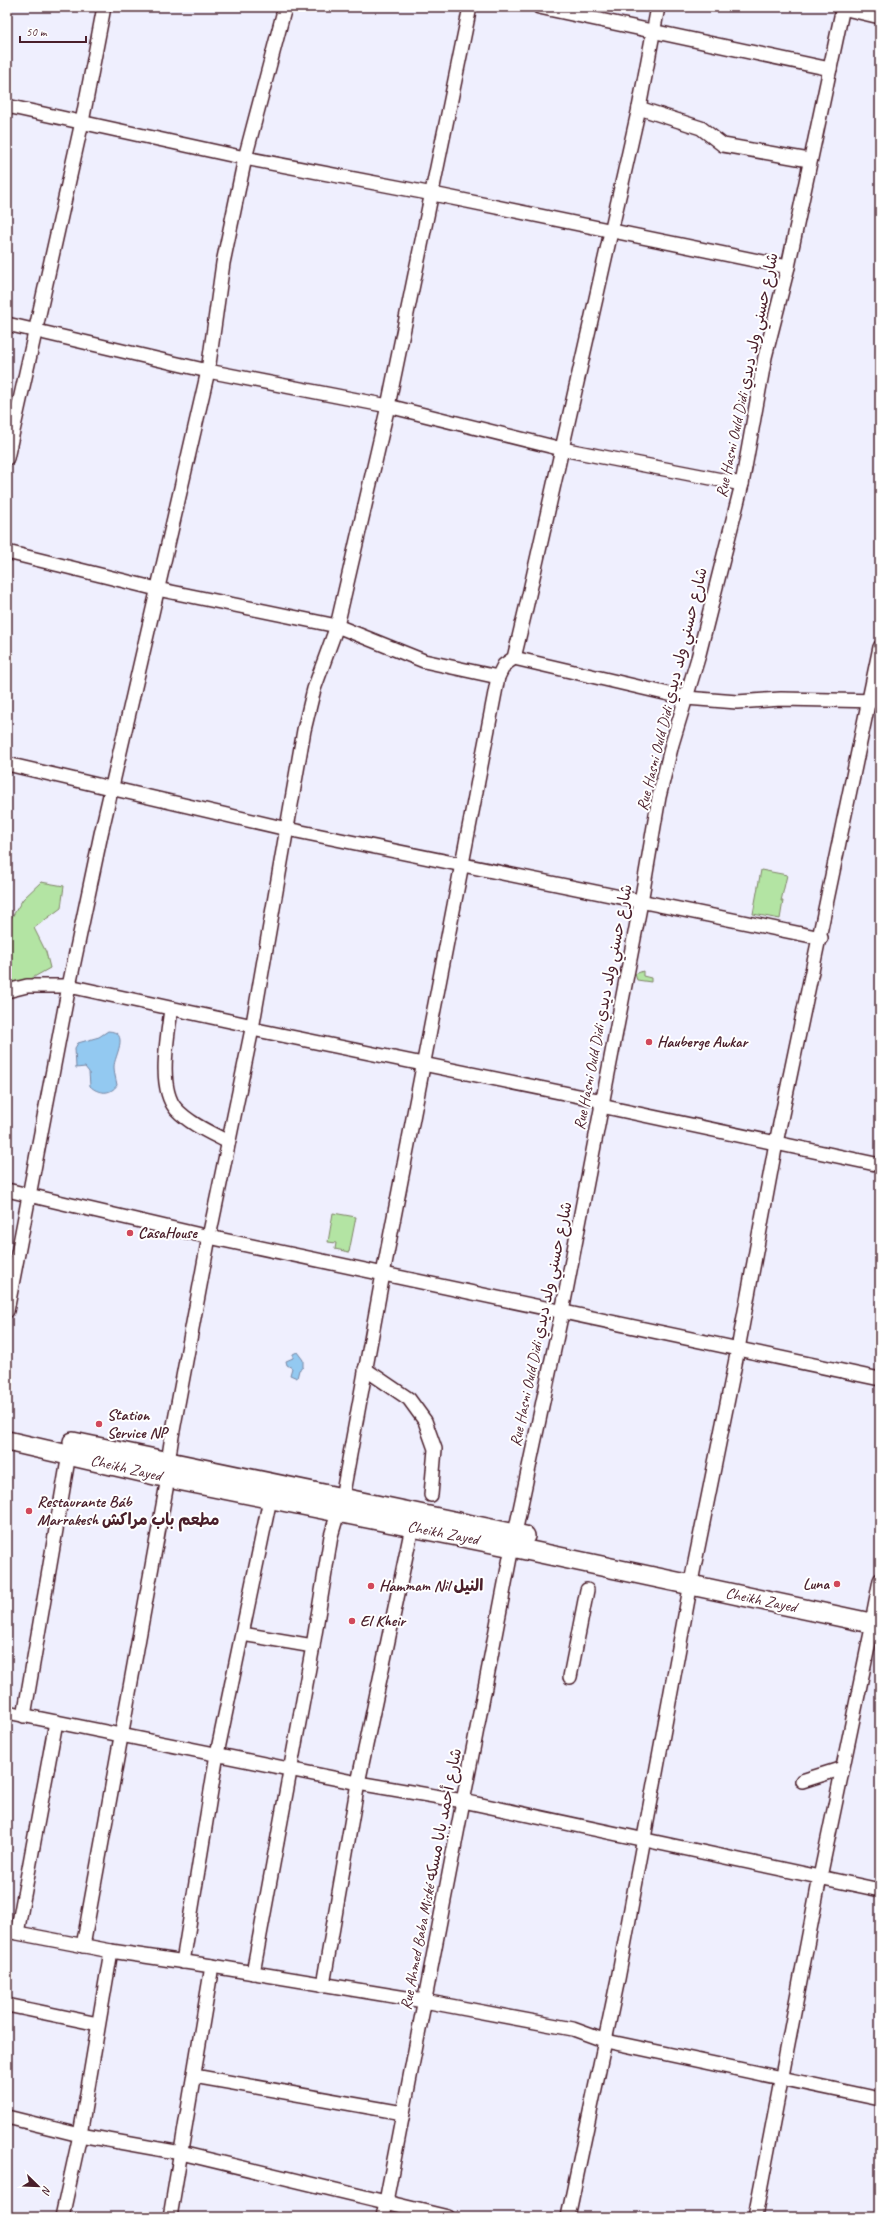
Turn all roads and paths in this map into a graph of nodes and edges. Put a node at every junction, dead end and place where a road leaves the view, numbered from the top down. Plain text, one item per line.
1 (104, 7) edge
2 (285, 7) edge
3 (470, 7) edge
4 (539, 7) edge
5 (658, 7) edge
6 (843, 8) edge
7 (880, 17) edge
8 (653, 30) junction
9 (830, 69) junction
10 (7, 106) edge
11 (639, 108) junction
12 (82, 122) junction
13 (245, 158) junction
14 (809, 160) junction
15 (432, 194) junction
16 (611, 231) junction
17 (788, 267) junction
18 (7, 324) edge
19 (36, 330) junction
20 (208, 371) junction
21 (388, 406) junction
22 (562, 450) junction
23 (7, 458) edge
24 (742, 484) junction
25 (7, 552) edge
26 (157, 589) junction
27 (337, 626) junction
28 (880, 647) edge
29 (514, 658) junction
30 (498, 677) junction
31 (686, 698) junction
32 (874, 701) edge
33 (7, 764) edge
34 (112, 788) junction
35 (287, 829) junction
36 (461, 865) junction
37 (641, 902) junction
38 (821, 938) junction
39 (69, 986) junction
40 (7, 991) edge
41 (171, 1009) junction
42 (253, 1028) junction
43 (424, 1066) junction
44 (602, 1104) junction
45 (228, 1142) junction
46 (776, 1143) junction
47 (880, 1165) edge
48 (7, 1190) edge
49 (28, 1196) junction
50 (209, 1237) junction
51 (383, 1274) junction
52 (7, 1311) edge
53 (562, 1312) junction
54 (738, 1349) junction
55 (365, 1369) junction
56 (880, 1379) edge
57 (7, 1429) edge
58 (7, 1441) edge
59 (69, 1454) junction
60 (168, 1470) junction
61 (431, 1495) dead end
62 (270, 1499) junction
63 (340, 1505) junction
64 (412, 1527) junction
65 (514, 1540) junction
66 (692, 1579) junction
67 (880, 1580) edge
68 (587, 1590) dead end
69 (877, 1618) edge
70 (242, 1634) junction
71 (313, 1646) junction
72 (570, 1677) dead end
73 (7, 1712) edge
74 (24, 1716) junction
75 (56, 1722) junction
76 (122, 1735) junction
77 (217, 1754) junction
78 (843, 1768) junction
79 (289, 1770) junction
80 (802, 1781) dead end
81 (358, 1783) junction
82 (463, 1801) junction
83 (643, 1838) junction
84 (820, 1877) junction
85 (880, 1890) edge
86 (12, 1932) edge
87 (83, 1946) junction
88 (111, 1951) junction
89 (183, 1962) junction
90 (212, 1966) junction
91 (252, 1973) junction
92 (323, 1985) junction
93 (424, 2001) junction
94 (7, 2005) edge
95 (98, 2024) junction
96 (606, 2041) junction
97 (194, 2076) junction
98 (781, 2079) junction
99 (880, 2100) edge
100 (403, 2113) junction
101 (7, 2117) edge
102 (80, 2135) junction
103 (181, 2153) junction
104 (385, 2203) junction
105 (62, 2217) edge
106 (170, 2217) edge
107 (383, 2217) edge
108 (448, 2217) edge
109 (568, 2217) edge
110 (755, 2217) edge

1 - 12 street
2 - 13 street
3 - 15 street
4 - 8 street
5 - 8 street
6 - 7 street
6 - 9 street, Rue Hasni Ould Didi شارع حسني ولد ديدي
8 - 9 street
8 - 11 street
9 - 14 street, Rue Hasni Ould Didi شارع حسني ولد ديدي
10 - 12 street
11 - 14 street
11 - 16 street
12 - 13 street
12 - 19 street
13 - 15 street
13 - 20 street
14 - 17 street, Rue Hasni Ould Didi شارع حسني ولد ديدي
15 - 16 street
15 - 21 street
16 - 17 street
16 - 22 street
17 - 24 street, Rue Hasni Ould Didi شارع حسني ولد ديدي
18 - 19 street
19 - 20 street
19 - 23 street
20 - 21 street
20 - 26 street
21 - 22 street
21 - 27 street
22 - 24 street
22 - 29 street
24 - 31 street, Rue Hasni Ould Didi شارع حسني ولد ديدي
25 - 26 street
26 - 27 street
26 - 34 street
27 - 30 street
27 - 35 street
28 - 32 street
29 - 30 street
29 - 31 street
30 - 36 street
31 - 32 street
31 - 37 street, Rue Hasni Ould Didi شارع حسني ولد ديدي
32 - 38 street
33 - 34 street
34 - 35 street
34 - 39 street
35 - 36 street
35 - 42 street
36 - 37 street
36 - 43 street
37 - 38 street
37 - 44 street, Rue Hasni Ould Didi شارع حسني ولد ديدي
38 - 46 street
39 - 40 street
39 - 41 street
39 - 49 street
41 - 42 street
41 - 45 street
42 - 43 street
42 - 45 street
43 - 44 street
43 - 51 street
44 - 46 street
44 - 53 street, Rue Hasni Ould Didi شارع حسني ولد ديدي
45 - 50 street
46 - 47 street
46 - 54 street
48 - 49 street
49 - 50 street
49 - 52 street
50 - 51 street
50 - 60 street
51 - 53 street
51 - 55 street
53 - 54 street
53 - 65 street, Rue Hasni Ould Didi شارع حسني ولد ديدي
54 - 56 street
54 - 66 street
55 - 61 street
55 - 63 street
57 - 60 highway, Cheikh Zayed
58 - 59 highway, Cheikh Zayed
59 - 60 highway, Cheikh Zayed
59 - 74 street
60 - 62 highway, Cheikh Zayed
60 - 63 highway, Cheikh Zayed
60 - 76 street
62 - 63 highway, Cheikh Zayed
62 - 70 street
63 - 64 highway, Cheikh Zayed
63 - 65 highway, Cheikh Zayed
63 - 71 street
64 - 65 highway, Cheikh Zayed
64 - 81 street
65 - 66 highway, Cheikh Zayed
65 - 82 street, Rue Ahmed Baba Miské شارع أحمد بابا مسكه
66 - 69 highway, Cheikh Zayed
66 - 83 street
67 - 69 street
68 - 72 street
69 - 78 street
70 - 71 street
70 - 77 street
71 - 79 street
73 - 74 street
74 - 75 street
75 - 76 street
75 - 86 street
76 - 77 street
76 - 87 street
77 - 79 street
77 - 89 street
78 - 80 street
78 - 84 street
79 - 81 street
79 - 91 street
81 - 82 street
81 - 92 street
82 - 83 street
82 - 93 street, Rue Ahmed Baba Miské شارع أحمد بابا مسكه
83 - 84 street
83 - 96 street
84 - 85 street
84 - 98 street
86 - 87 street
87 - 88 street
88 - 89 street
88 - 95 street
89 - 90 street
90 - 91 street
90 - 97 street
91 - 92 street
92 - 93 street
93 - 96 street
93 - 100 street, Rue Ahmed Baba Miské شارع أحمد بابا مسكه
94 - 95 street
95 - 102 street
96 - 98 street
96 - 109 street
97 - 100 street
97 - 103 street
98 - 99 street
98 - 110 street
100 - 104 street, Rue Ahmed Baba Miské شارع أحمد بابا مسكه
101 - 102 street
102 - 103 street
102 - 105 street
103 - 104 street
103 - 106 street
104 - 107 street, Rue Ahmed Baba Miské شارع أحمد بابا مسكه
104 - 108 street

